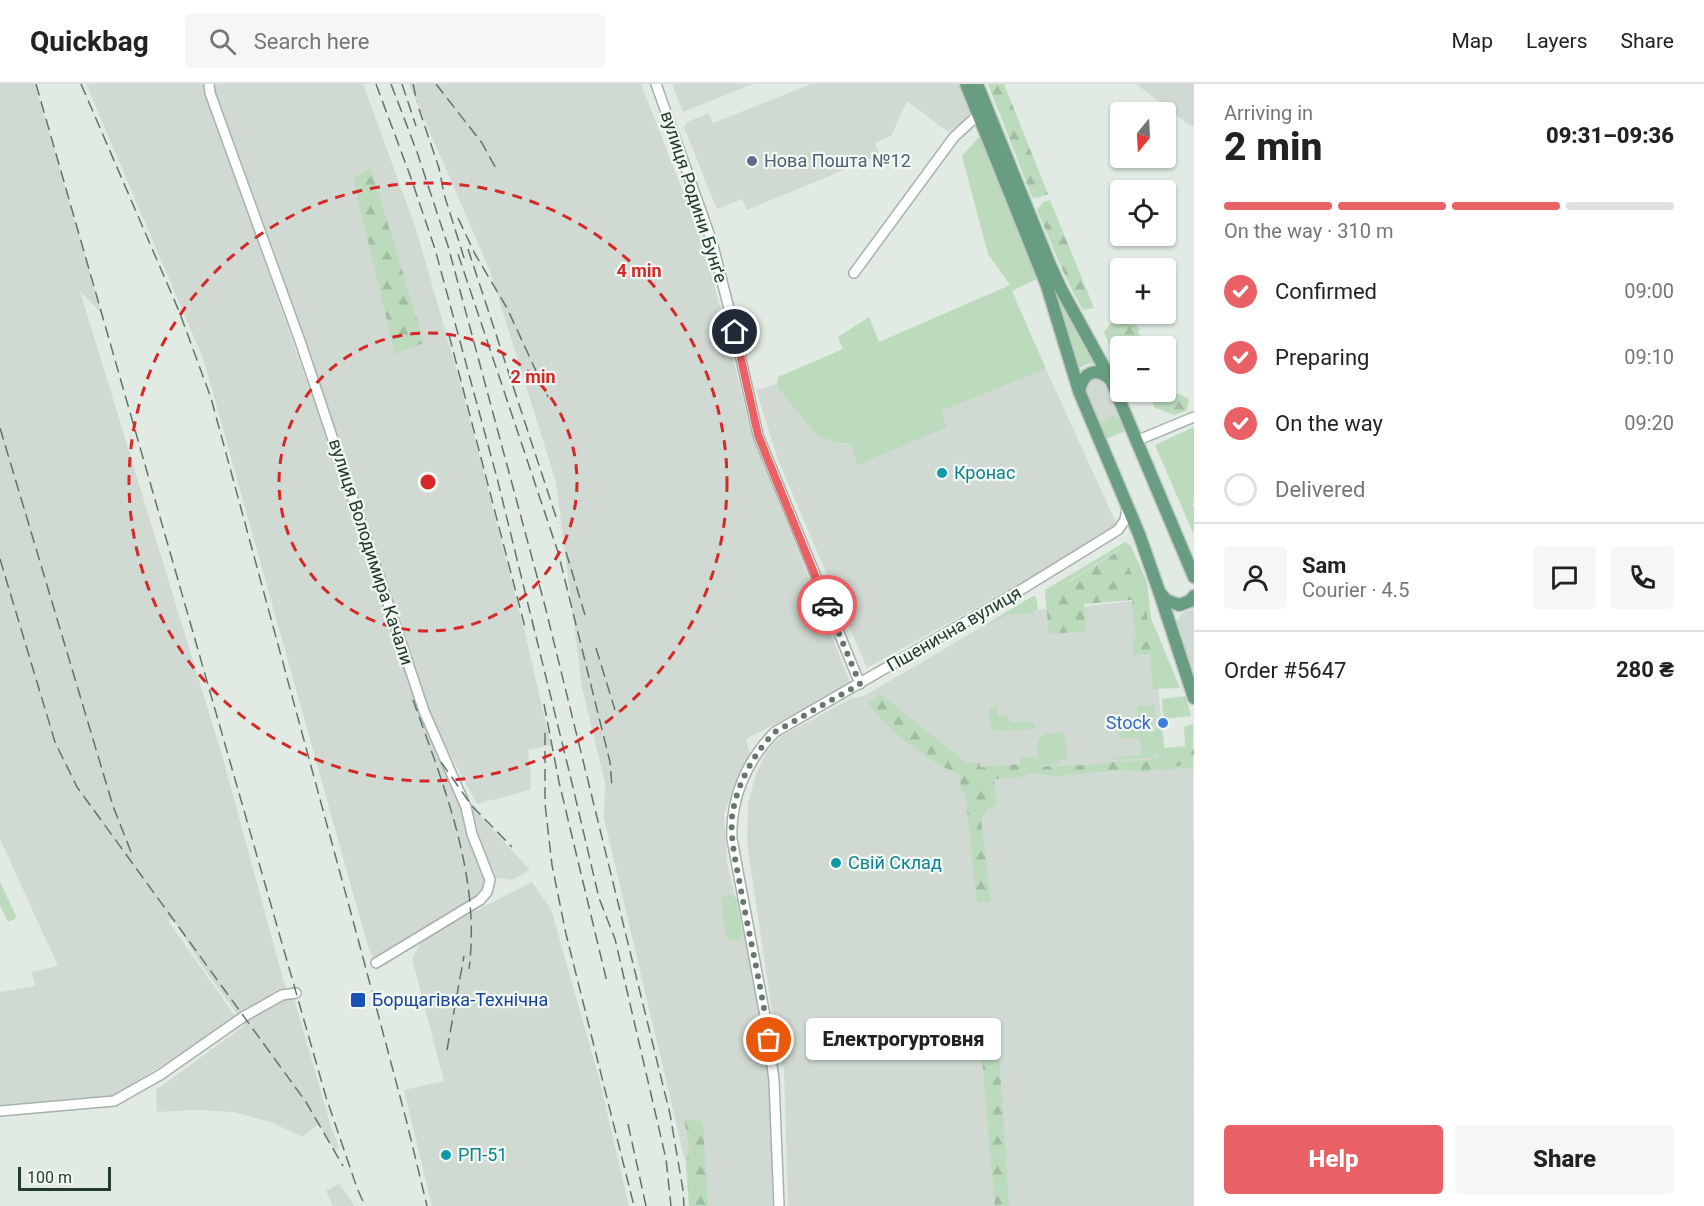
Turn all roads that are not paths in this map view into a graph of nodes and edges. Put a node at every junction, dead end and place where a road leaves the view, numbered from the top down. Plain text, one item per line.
1 (209, 84) edge
2 (656, 84) edge
3 (966, 84) edge
4 (977, 84) edge
5 (978, 115) junction
6 (854, 273) dead end
7 (1110, 378) edge
8 (1110, 379) edge
9 (1079, 391) junction
10 (1120, 402) edge
11 (1194, 417) edge
12 (1136, 441) junction
13 (1127, 506) junction
14 (1118, 530) junction
15 (1138, 534) junction
16 (1194, 576) edge
17 (1161, 594) junction
18 (1194, 596) edge
19 (860, 684) junction
20 (1194, 698) edge
21 (376, 963) dead end
22 (296, 993) dead end
23 (0, 1111) edge
24 (779, 1206) edge

1 - 21 street, вулиця Володимира Качали
2 - 19 street, вулиця Родини Бунґе
3 - 5 main road
4 - 7 main road
5 - 6 street
5 - 9 main road
8 - 9 main road
9 - 13 main road
10 - 12 main road
11 - 12 street
12 - 16 main road
13 - 14 street
13 - 15 main road
14 - 15 street
14 - 19 street, Пшенична вулиця
15 - 17 main road
17 - 18 main road
17 - 20 main road
19 - 24 street, Пшенична вулиця
22 - 23 street

